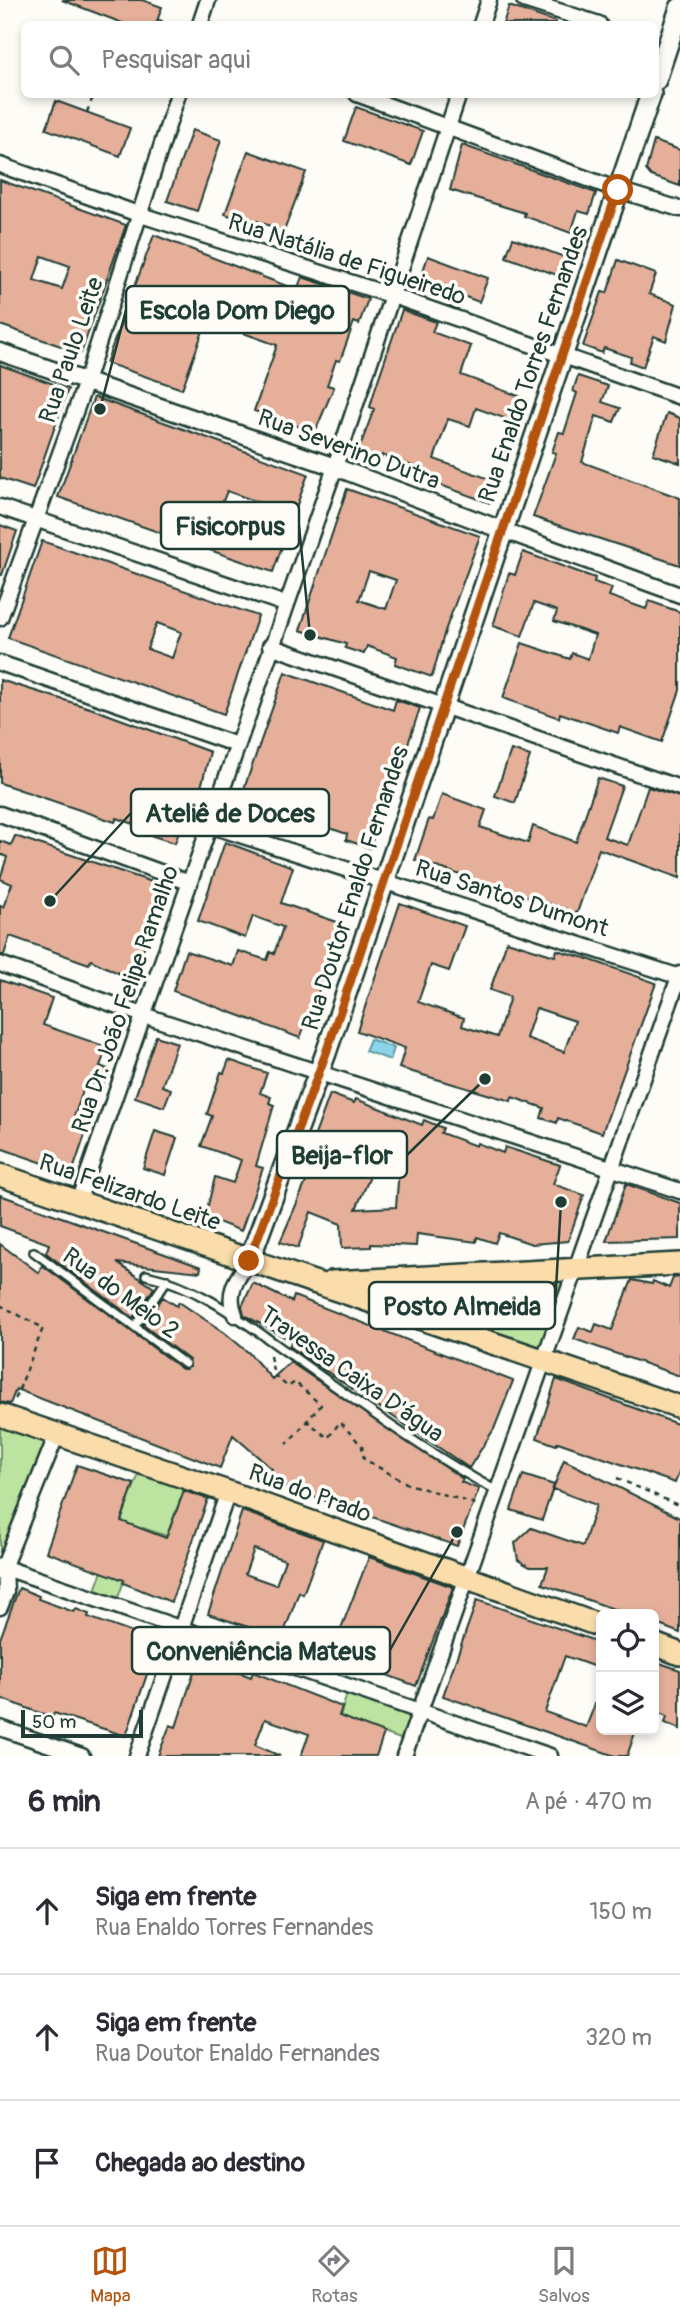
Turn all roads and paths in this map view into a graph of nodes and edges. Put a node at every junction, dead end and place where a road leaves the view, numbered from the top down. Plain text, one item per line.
1 (208, 0) edge
2 (489, 0) edge
3 (524, 0) edge
4 (680, 8) edge
5 (158, 20) dead end
6 (161, 21) edge
7 (201, 21) edge
8 (482, 21) edge
9 (590, 21) edge
10 (661, 45) edge
11 (92, 98) edge
12 (177, 98) edge
13 (368, 98) edge
14 (458, 98) edge
15 (650, 98) edge
16 (87, 112) dead end
17 (448, 128) junction
18 (0, 165) edge
19 (618, 190) junction
20 (680, 209) edge
21 (141, 215) junction
22 (393, 296) junction
23 (0, 352) edge
24 (563, 356) junction
25 (86, 382) junction
26 (680, 397) edge
27 (335, 467) junction
28 (0, 507) edge
29 (36, 519) junction
30 (502, 530) junction
31 (680, 595) edge
32 (285, 604) junction
33 (0, 618) edge
34 (270, 646) junction
35 (0, 663) edge
36 (443, 704) junction
37 (237, 745) junction
38 (680, 788) edge
39 (0, 814) edge
40 (209, 824) junction
41 (384, 880) junction
42 (190, 883) junction
43 (0, 964) edge
44 (680, 976) edge
45 (144, 1015) junction
46 (319, 1072) junction
47 (613, 1168) junction
48 (0, 1175) edge
49 (680, 1191) edge
50 (78, 1202) junction
51 (33, 1252) dead end
52 (249, 1261) junction
53 (680, 1264) edge
54 (575, 1270) junction
55 (146, 1275) dead end
56 (167, 1280) junction
57 (320, 1283) junction
58 (0, 1305) edge
59 (235, 1315) junction
60 (135, 1326) junction
61 (269, 1350) dead end
62 (544, 1359) junction
63 (186, 1364) dead end
64 (680, 1407) edge
65 (4, 1416) edge
66 (306, 1420) junction
67 (57, 1434) junction
68 (287, 1444) dead end
69 (617, 1478) dead end
70 (497, 1491) junction
71 (228, 1492) junction
72 (680, 1506) edge
73 (492, 1507) junction
74 (2, 1569) edge
75 (467, 1578) junction
76 (0, 1607) edge
77 (596, 1624) edge
78 (181, 1628) junction
79 (659, 1646) edge
80 (680, 1654) edge
81 (421, 1710) junction
82 (0, 1728) edge
83 (82, 1756) edge
84 (137, 1756) edge
85 (404, 1756) edge
86 (550, 1756) edge

1 - 7 street
2 - 8 street
3 - 9 street
4 - 10 main road
5 - 6 path
11 - 16 path
12 - 21 street, Rua Paulo Leite
13 - 17 street
14 - 17 street, Rua Dr. João Felipe Ramalho
15 - 19 main road, Rua Enaldo Torres Fernandes
17 - 19 street
17 - 22 street, Rua Dr. João Felipe Ramalho
18 - 21 street, Rua Natália de Figueiredo
19 - 20 street
19 - 24 main road, Rua Enaldo Torres Fernandes
21 - 22 street, Rua Natália de Figueiredo
21 - 25 street, Rua Paulo Leite
22 - 24 street, Rua Natália de Figueiredo
22 - 27 street, Rua Dr. João Felipe Ramalho
23 - 25 street, Rua Severino Dutra
24 - 26 street, Rua Natália de Figueiredo
24 - 30 main road, Rua Enaldo Torres Fernandes
25 - 27 street, Rua Severino Dutra
25 - 29 street, Rua Paulo Leite
27 - 30 street, Rua Severino Dutra
27 - 32 street, Rua Dr. João Felipe Ramalho
28 - 29 street
29 - 32 street
29 - 33 street, Rua Paulo Leite
30 - 31 street, Rua Severino Dutra
30 - 36 main road, Rua Doutor Enaldo Fernandes
32 - 34 street, Rua Dr. João Felipe Ramalho
34 - 36 street
34 - 37 street, Rua Dr. João Felipe Ramalho
35 - 37 street
36 - 38 street
36 - 41 main road, Rua Doutor Enaldo Fernandes
37 - 40 street, Rua Dr. João Felipe Ramalho
39 - 42 street
40 - 41 street, Rua Santos Dumont
40 - 42 street, Rua Dr. João Felipe Ramalho
41 - 44 street, Rua Santos Dumont
41 - 46 main road, Rua Doutor Enaldo Fernandes
42 - 45 street, Rua Dr. João Felipe Ramalho
43 - 45 street
44 - 47 street
45 - 46 street
45 - 50 street, Rua Dr. João Felipe Ramalho
46 - 47 street
46 - 52 main road, Rua Doutor Enaldo Fernandes
47 - 49 street
47 - 54 street
48 - 50 main road, Rua Felizardo Leite
50 - 52 main road, Rua Felizardo Leite
51 - 60 lane, Rua do Meio 2
52 - 57 main road, Rua Felizardo Leite
52 - 59 street
53 - 54 main road
54 - 57 main road
54 - 62 street
55 - 56 lane, Travessa Caixa D'água
56 - 59 lane, Travessa Caixa D'água
56 - 60 lane
57 - 62 main road, Rua Felizardo Leite
58 - 65 path
59 - 70 lane, Travessa Caixa D'água
60 - 63 lane, Rua do Meio 2
61 - 66 path
62 - 64 main road, Rua Felizardo Leite
62 - 70 street
65 - 67 main road, Rua do Prado
66 - 68 path
66 - 73 path
67 - 71 main road, Rua do Prado
67 - 74 street
69 - 72 path
70 - 73 street
71 - 75 main road, Rua do Prado
71 - 78 street
73 - 75 street
74 - 76 street
74 - 78 street
75 - 77 main road, Rua do Prado
75 - 81 street
78 - 81 street
78 - 84 street
79 - 80 main road
81 - 85 street
81 - 86 street
82 - 83 street

